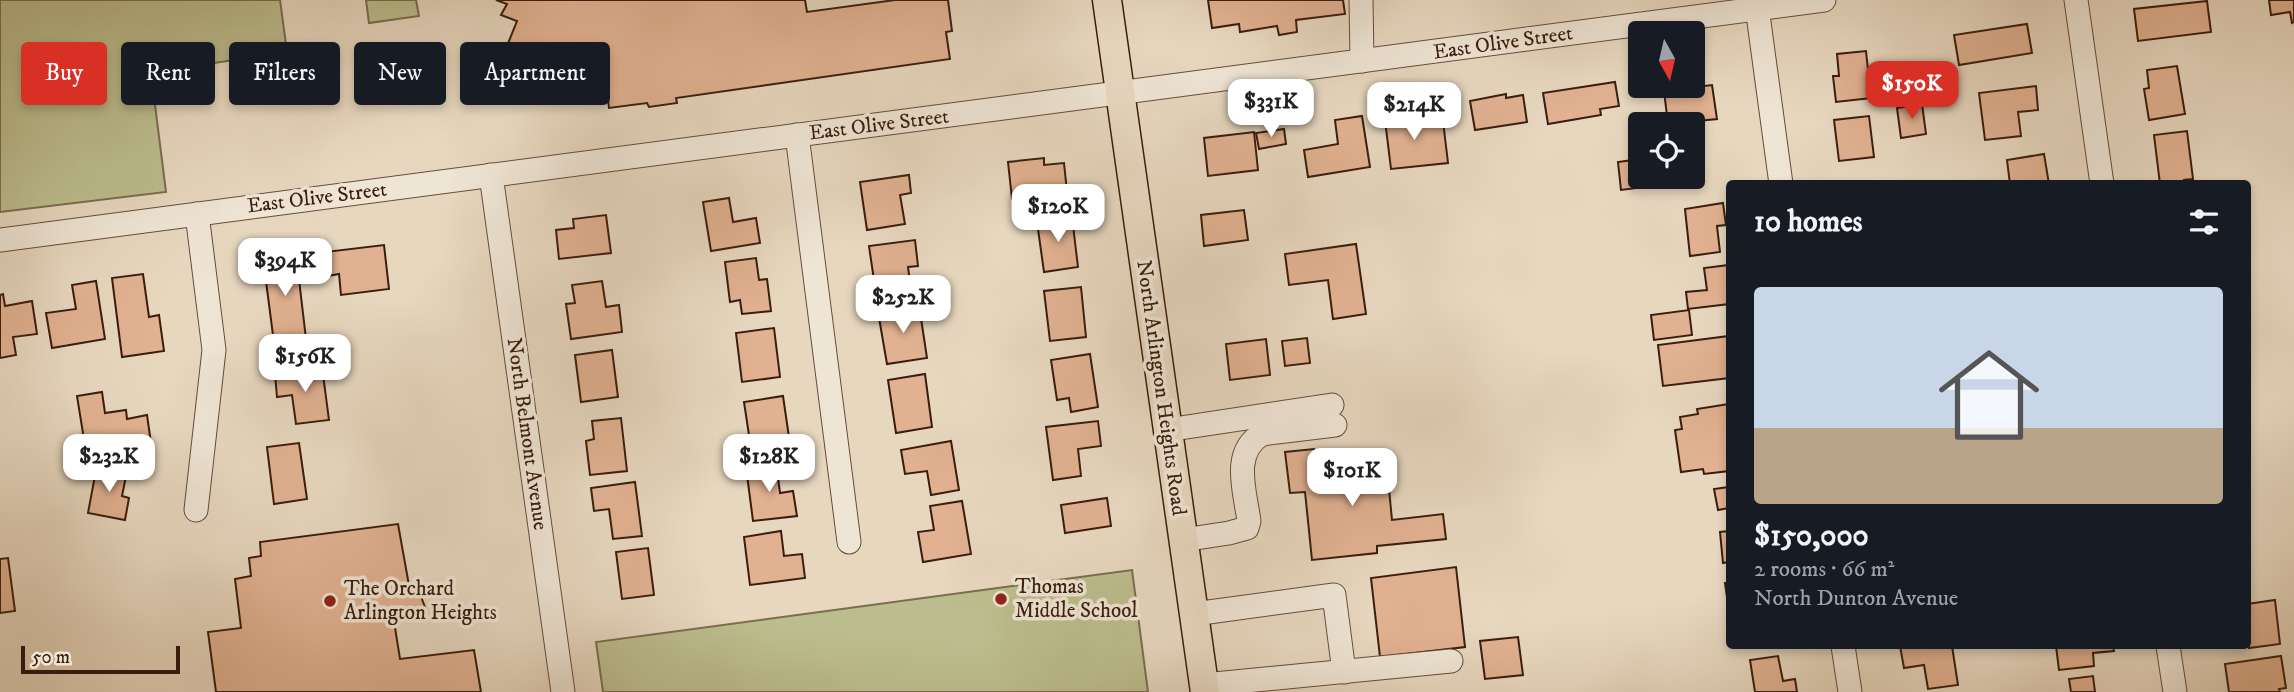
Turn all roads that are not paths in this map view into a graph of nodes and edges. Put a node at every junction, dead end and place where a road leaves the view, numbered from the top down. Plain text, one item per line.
1 (1107, 0) edge
2 (1361, 0) edge
3 (1824, 0) edge
4 (2076, 0) edge
5 (1757, 5) edge
6 (1362, 61) junction
7 (1119, 93) junction
8 (797, 135) junction
9 (491, 176) junction
10 (1780, 180) edge
11 (2101, 180) edge
12 (197, 214) junction
13 (0, 240) edge
14 (1167, 430) junction
15 (196, 510) dead end
16 (1183, 540) junction
17 (849, 542) dead end
18 (1194, 614) junction
19 (1843, 649) edge
20 (2168, 649) edge
21 (1451, 661) dead end
22 (1344, 673) junction
23 (1204, 689) edge
24 (563, 692) edge
25 (1850, 692) edge
26 (2175, 692) edge

1 - 7 main road, North Arlington Heights Road
2 - 6 street
3 - 5 street, East Olive Street
4 - 11 street
5 - 6 street, East Olive Street
5 - 10 street
6 - 7 street, East Olive Street
7 - 8 street, East Olive Street
7 - 14 main road, North Arlington Heights Road
8 - 9 street, East Olive Street
8 - 17 street
9 - 12 street, East Olive Street
9 - 24 street, North Belmont Avenue
12 - 13 street, East Olive Street
12 - 15 street
14 - 16 main road, North Arlington Heights Road
14 - 16 street
16 - 18 main road, North Arlington Heights Road
18 - 22 street
18 - 23 main road, North Arlington Heights Road
19 - 25 street
20 - 26 street
21 - 22 street
22 - 23 street

